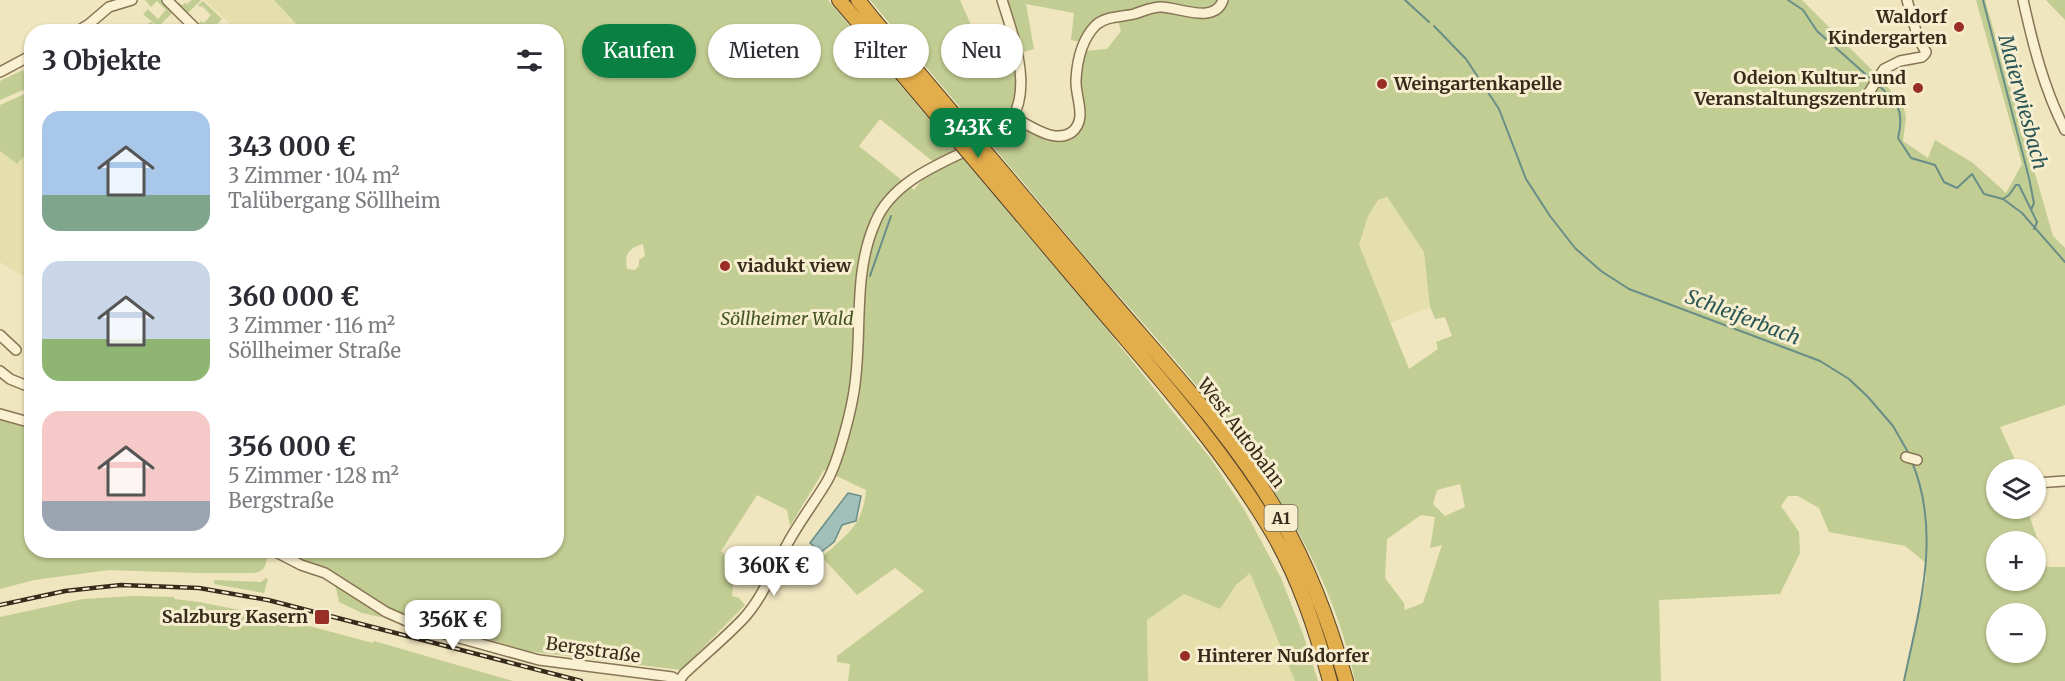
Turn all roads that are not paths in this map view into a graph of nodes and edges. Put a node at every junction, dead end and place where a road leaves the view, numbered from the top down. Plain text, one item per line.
1 (132, 0) edge
2 (167, 0) edge
3 (839, 0) edge
4 (858, 0) edge
5 (1002, 0) edge
6 (1223, 0) edge
7 (1907, 0) edge
8 (2023, 0) edge
9 (108, 4) edge
10 (95, 24) edge
11 (191, 24) edge
12 (869, 24) joint
13 (24, 59) edge
14 (0, 72) edge
15 (914, 78) edge
16 (1869, 92) dead end
17 (1013, 117) junction
18 (2065, 130) edge
19 (1098, 296) junction
20 (0, 335) edge
21 (16, 350) dead end
22 (0, 372) edge
23 (24, 385) edge
24 (0, 414) edge
25 (24, 421) edge
26 (1906, 457) dead end
27 (1917, 460) dead end
28 (2065, 482) edge
29 (2046, 483) edge
30 (287, 558) edge
31 (679, 681) edge
32 (1330, 681) edge
33 (1346, 681) edge

1 - 9 street
2 - 11 street
3 - 12 highway, A1
4 - 12 highway, A1
5 - 17 street
6 - 17 street
7 - 16 street
8 - 18 street
9 - 10 street
13 - 14 street
15 - 19 highway, A1, bridge
17 - 31 street
19 - 32 highway, West Autobahn / A1
19 - 33 highway, West Autobahn / A1
20 - 21 street
22 - 23 street
24 - 25 street
26 - 27 street
28 - 29 street
30 - 31 street, Bergstraße

